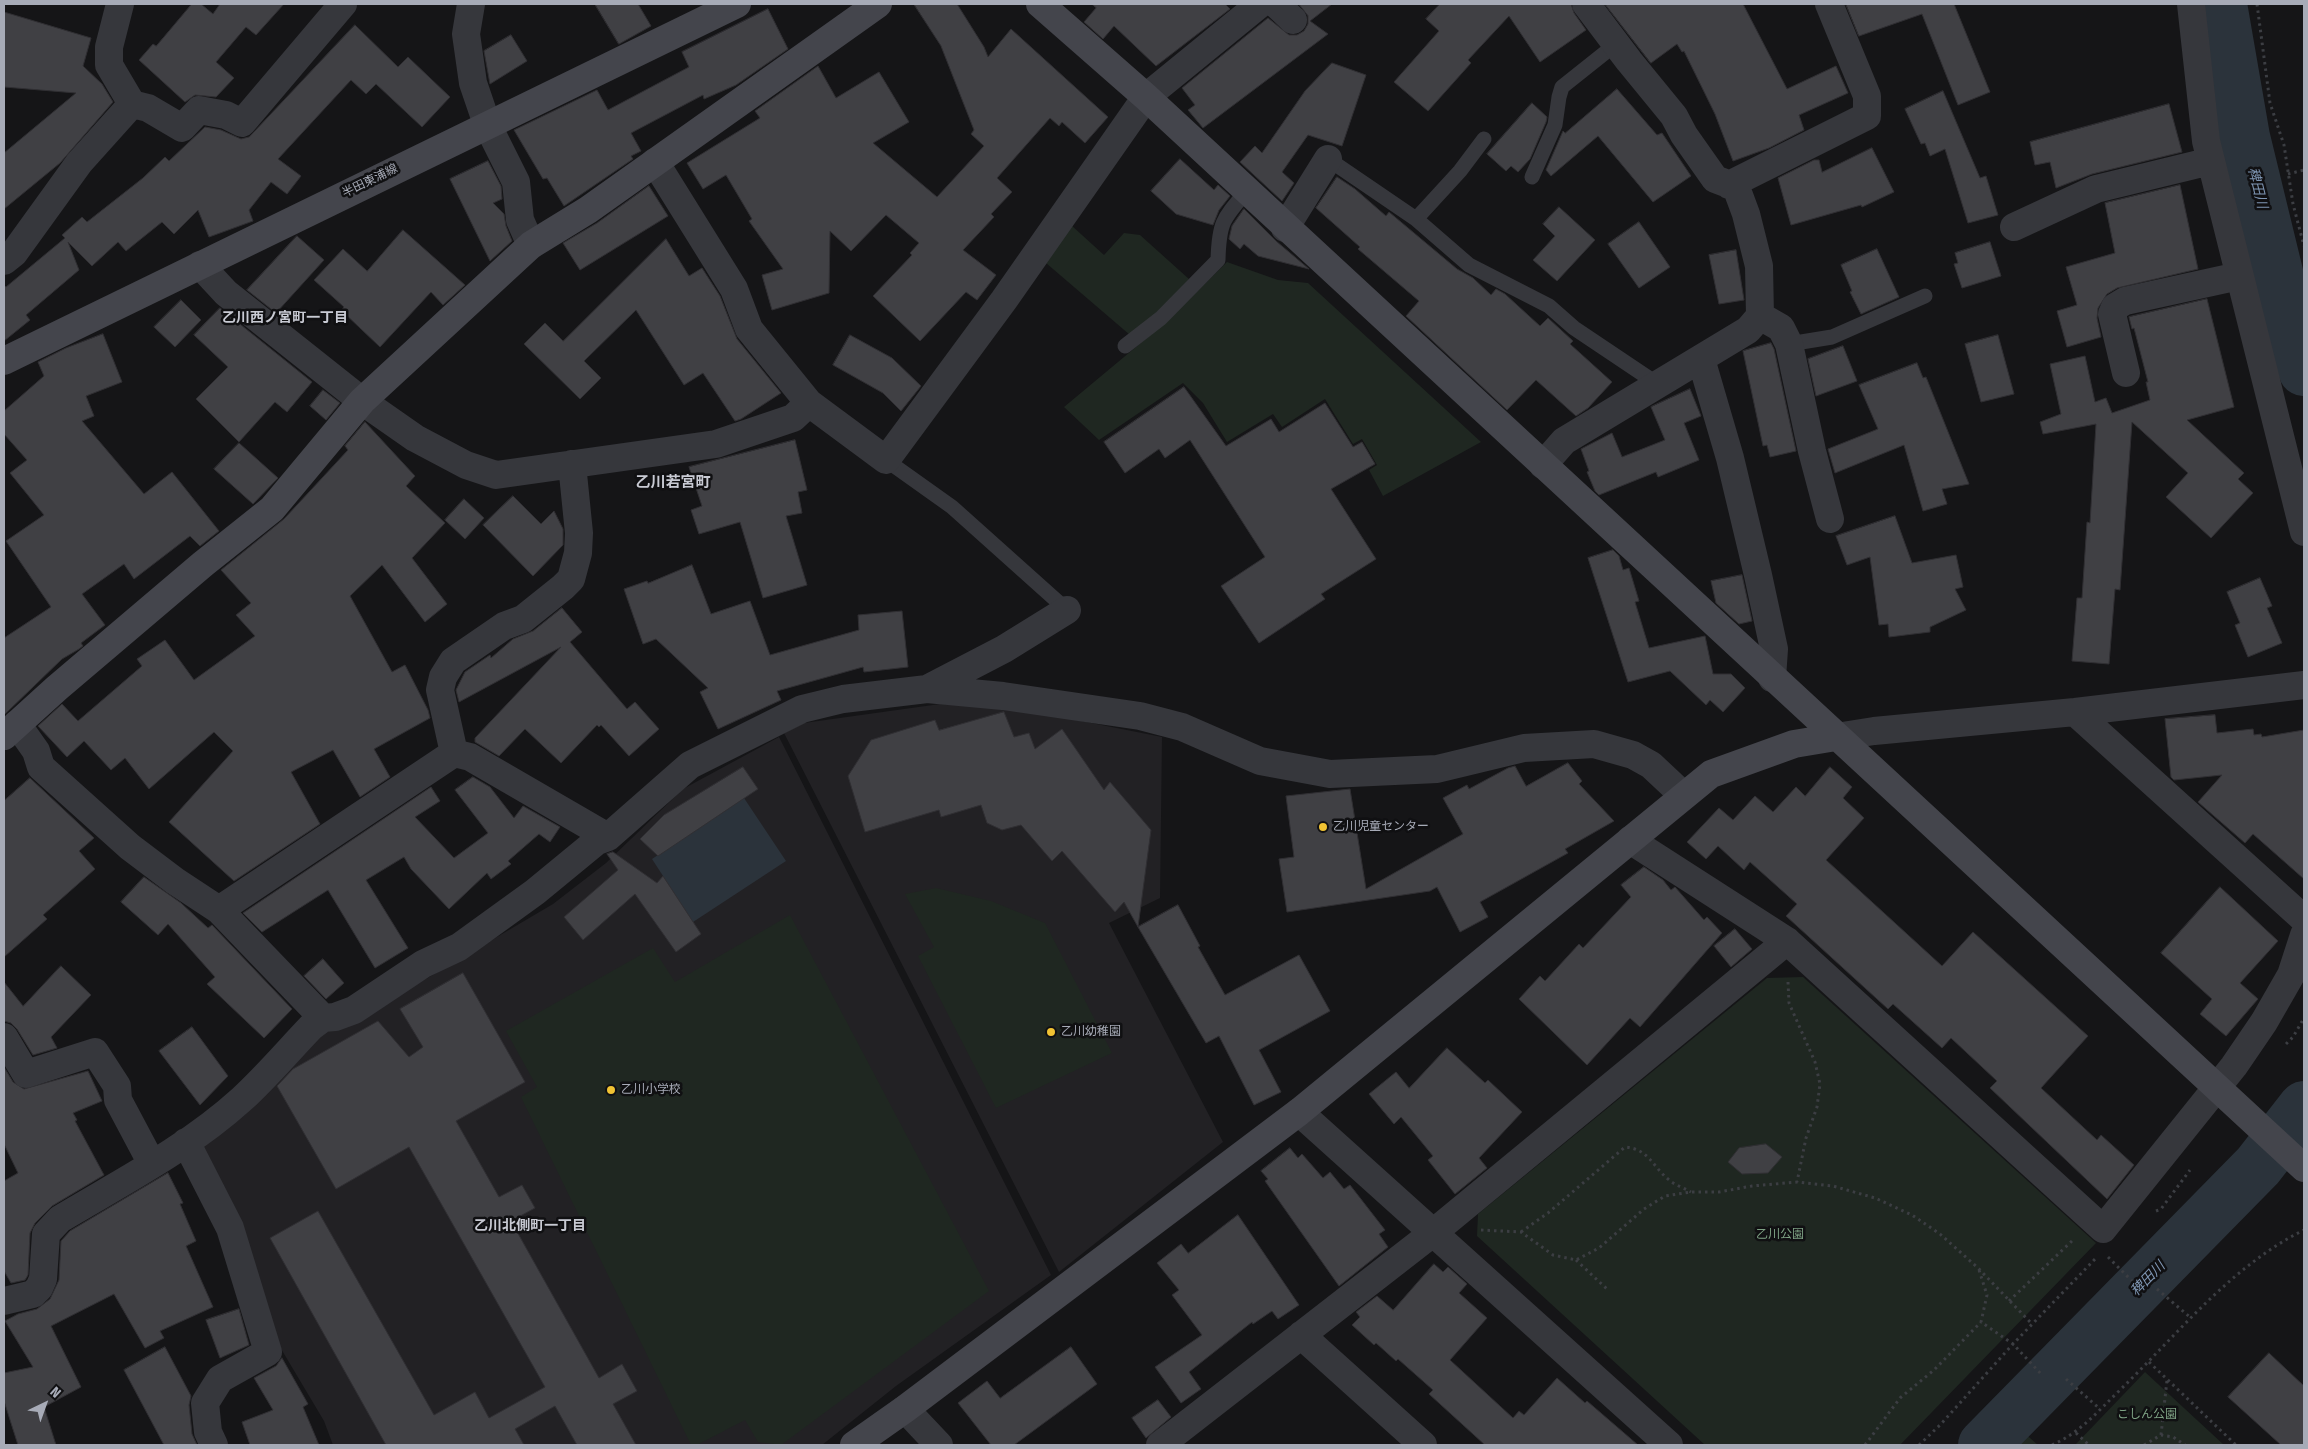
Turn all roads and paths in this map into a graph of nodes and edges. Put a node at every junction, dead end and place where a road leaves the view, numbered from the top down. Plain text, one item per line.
1 (120, 4) edge
2 (343, 4) edge
3 (471, 4) edge
4 (737, 4) edge
5 (878, 4) edge
6 (1040, 4) edge
7 (1260, 4) edge
8 (1586, 4) edge
9 (1829, 4) edge
10 (2191, 4) edge
11 (2257, 4) edge
12 (1616, 44) junction
13 (1146, 97) junction
14 (132, 104) junction
15 (487, 124) junction
16 (1484, 138) dead end
17 (1328, 159) joint
18 (2211, 161) junction
19 (655, 162) junction
20 (2304, 170) edge
21 (2288, 174) junction
22 (1532, 177) dead end
23 (1729, 185) junction
24 (1247, 191) junction
25 (1416, 219) junction
26 (2014, 227) dead end
27 (1286, 228) junction
28 (532, 245) junction
29 (2304, 246) edge
30 (4, 261) edge
31 (200, 265) junction
32 (2239, 276) junction
33 (1925, 296) dead end
34 (1760, 316) junction
35 (1789, 344) junction
36 (1126, 346) dead end
37 (1701, 359) junction
38 (4, 360) edge
39 (2126, 373) dead end
40 (1659, 385) junction
41 (362, 401) junction
42 (809, 403) junction
43 (886, 460) junction
44 (572, 464) junction
45 (1543, 465) junction
46 (1830, 519) dead end
47 (2304, 532) edge
48 (1067, 610) joint
49 (1772, 678) junction
50 (2304, 685) edge
51 (927, 689) junction
52 (2075, 712) junction
53 (10, 730) edge
54 (1836, 737) junction
55 (454, 753) junction
56 (1683, 795) junction
57 (608, 837) junction
58 (1630, 840) junction
59 (219, 910) junction
60 (2304, 919) edge
61 (2304, 935) edge
62 (1787, 941) junction
63 (323, 1018) junction
64 (4, 1038) edge
65 (2217, 1088) junction
66 (1299, 1112) junction
67 (186, 1142) junction
68 (152, 1164) junction
69 (2192, 1167) dead end
70 (2304, 1168) edge
71 (1797, 1182) junction
72 (1691, 1192) junction
73 (2154, 1212) dead end
74 (1472, 1230) dead end
75 (2304, 1230) edge
76 (1434, 1232) junction
77 (1521, 1232) junction
78 (2080, 1243) dead end
79 (1576, 1260) junction
80 (1978, 1268) junction
81 (2132, 1281) dead end
82 (2158, 1289) dead end
83 (1608, 1290) dead end
84 (2009, 1301) junction
85 (4, 1302) edge
86 (2191, 1318) junction
87 (1981, 1322) junction
88 (2032, 1324) junction
89 (1301, 1335) junction
90 (2013, 1344) junction
91 (2149, 1362) junction
92 (2043, 1376) dead end
93 (2066, 1379) dead end
94 (2167, 1379) junction
95 (905, 1409) junction
96 (2100, 1409) junction
97 (2076, 1433) junction
98 (2161, 1435) junction
99 (1169, 1443) edge
100 (214, 1445) edge
101 (854, 1445) edge
102 (939, 1445) edge
103 (1423, 1445) edge
104 (1669, 1445) edge
105 (1865, 1445) edge
106 (1919, 1445) edge
107 (2052, 1445) edge
108 (2089, 1445) edge
109 (2144, 1445) edge
110 (2185, 1445) edge
111 (2236, 1445) edge

1 - 14 street
2 - 14 street
3 - 15 street
4 - 15 street, 半田東浦線
5 - 19 street
6 - 13 street
7 - 13 street
8 - 12 street
9 - 23 street
10 - 18 street
11 - 21 path
12 - 22 lane
12 - 23 street
13 - 24 street
13 - 43 street
14 - 30 street
15 - 28 street
15 - 31 street, 半田東浦線
16 - 25 lane
17 - 25 lane
17 - 27 street
18 - 26 street
18 - 32 street
19 - 28 street
19 - 42 street
20 - 21 path
21 - 29 path
23 - 34 street
24 - 27 street
24 - 36 lane
25 - 40 lane
27 - 45 street
28 - 41 street
31 - 38 street, 半田東浦線
31 - 41 street
32 - 39 street
32 - 47 street
33 - 35 lane
34 - 35 street
34 - 37 street
35 - 46 street
37 - 40 street
37 - 49 street
40 - 45 street
41 - 44 street
41 - 53 street
42 - 43 street
42 - 44 street
43 - 48 lane
44 - 55 street
45 - 49 street
48 - 51 street
49 - 54 street
50 - 52 street
51 - 56 street
51 - 57 street
52 - 54 street
52 - 60 street
53 - 59 street
54 - 56 street
54 - 65 street
55 - 57 street
55 - 59 street
56 - 58 street
57 - 63 street
58 - 62 street
58 - 66 street
59 - 63 street
61 - 65 street
62 - 65 street
62 - 71 path
62 - 76 street
63 - 67 street
64 - 68 street
65 - 70 street
66 - 76 street
66 - 95 street
67 - 68 street
67 - 100 street
68 - 85 street
69 - 73 path
71 - 72 path
71 - 80 path
72 - 77 path
72 - 79 path
74 - 77 path
75 - 86 path
76 - 89 street
76 - 104 street
77 - 79 path
78 - 84 path
79 - 83 path
80 - 84 path
80 - 87 path
81 - 88 path
82 - 86 path
84 - 88 path
86 - 91 path
87 - 90 path
87 - 105 path
88 - 90 path
89 - 99 street
89 - 103 street
90 - 92 path
90 - 106 path
91 - 94 path
91 - 96 path
93 - 96 path
94 - 98 path
94 - 111 path
95 - 101 street
95 - 102 street
96 - 97 path
97 - 107 path
97 - 108 path
98 - 109 path
98 - 110 path

